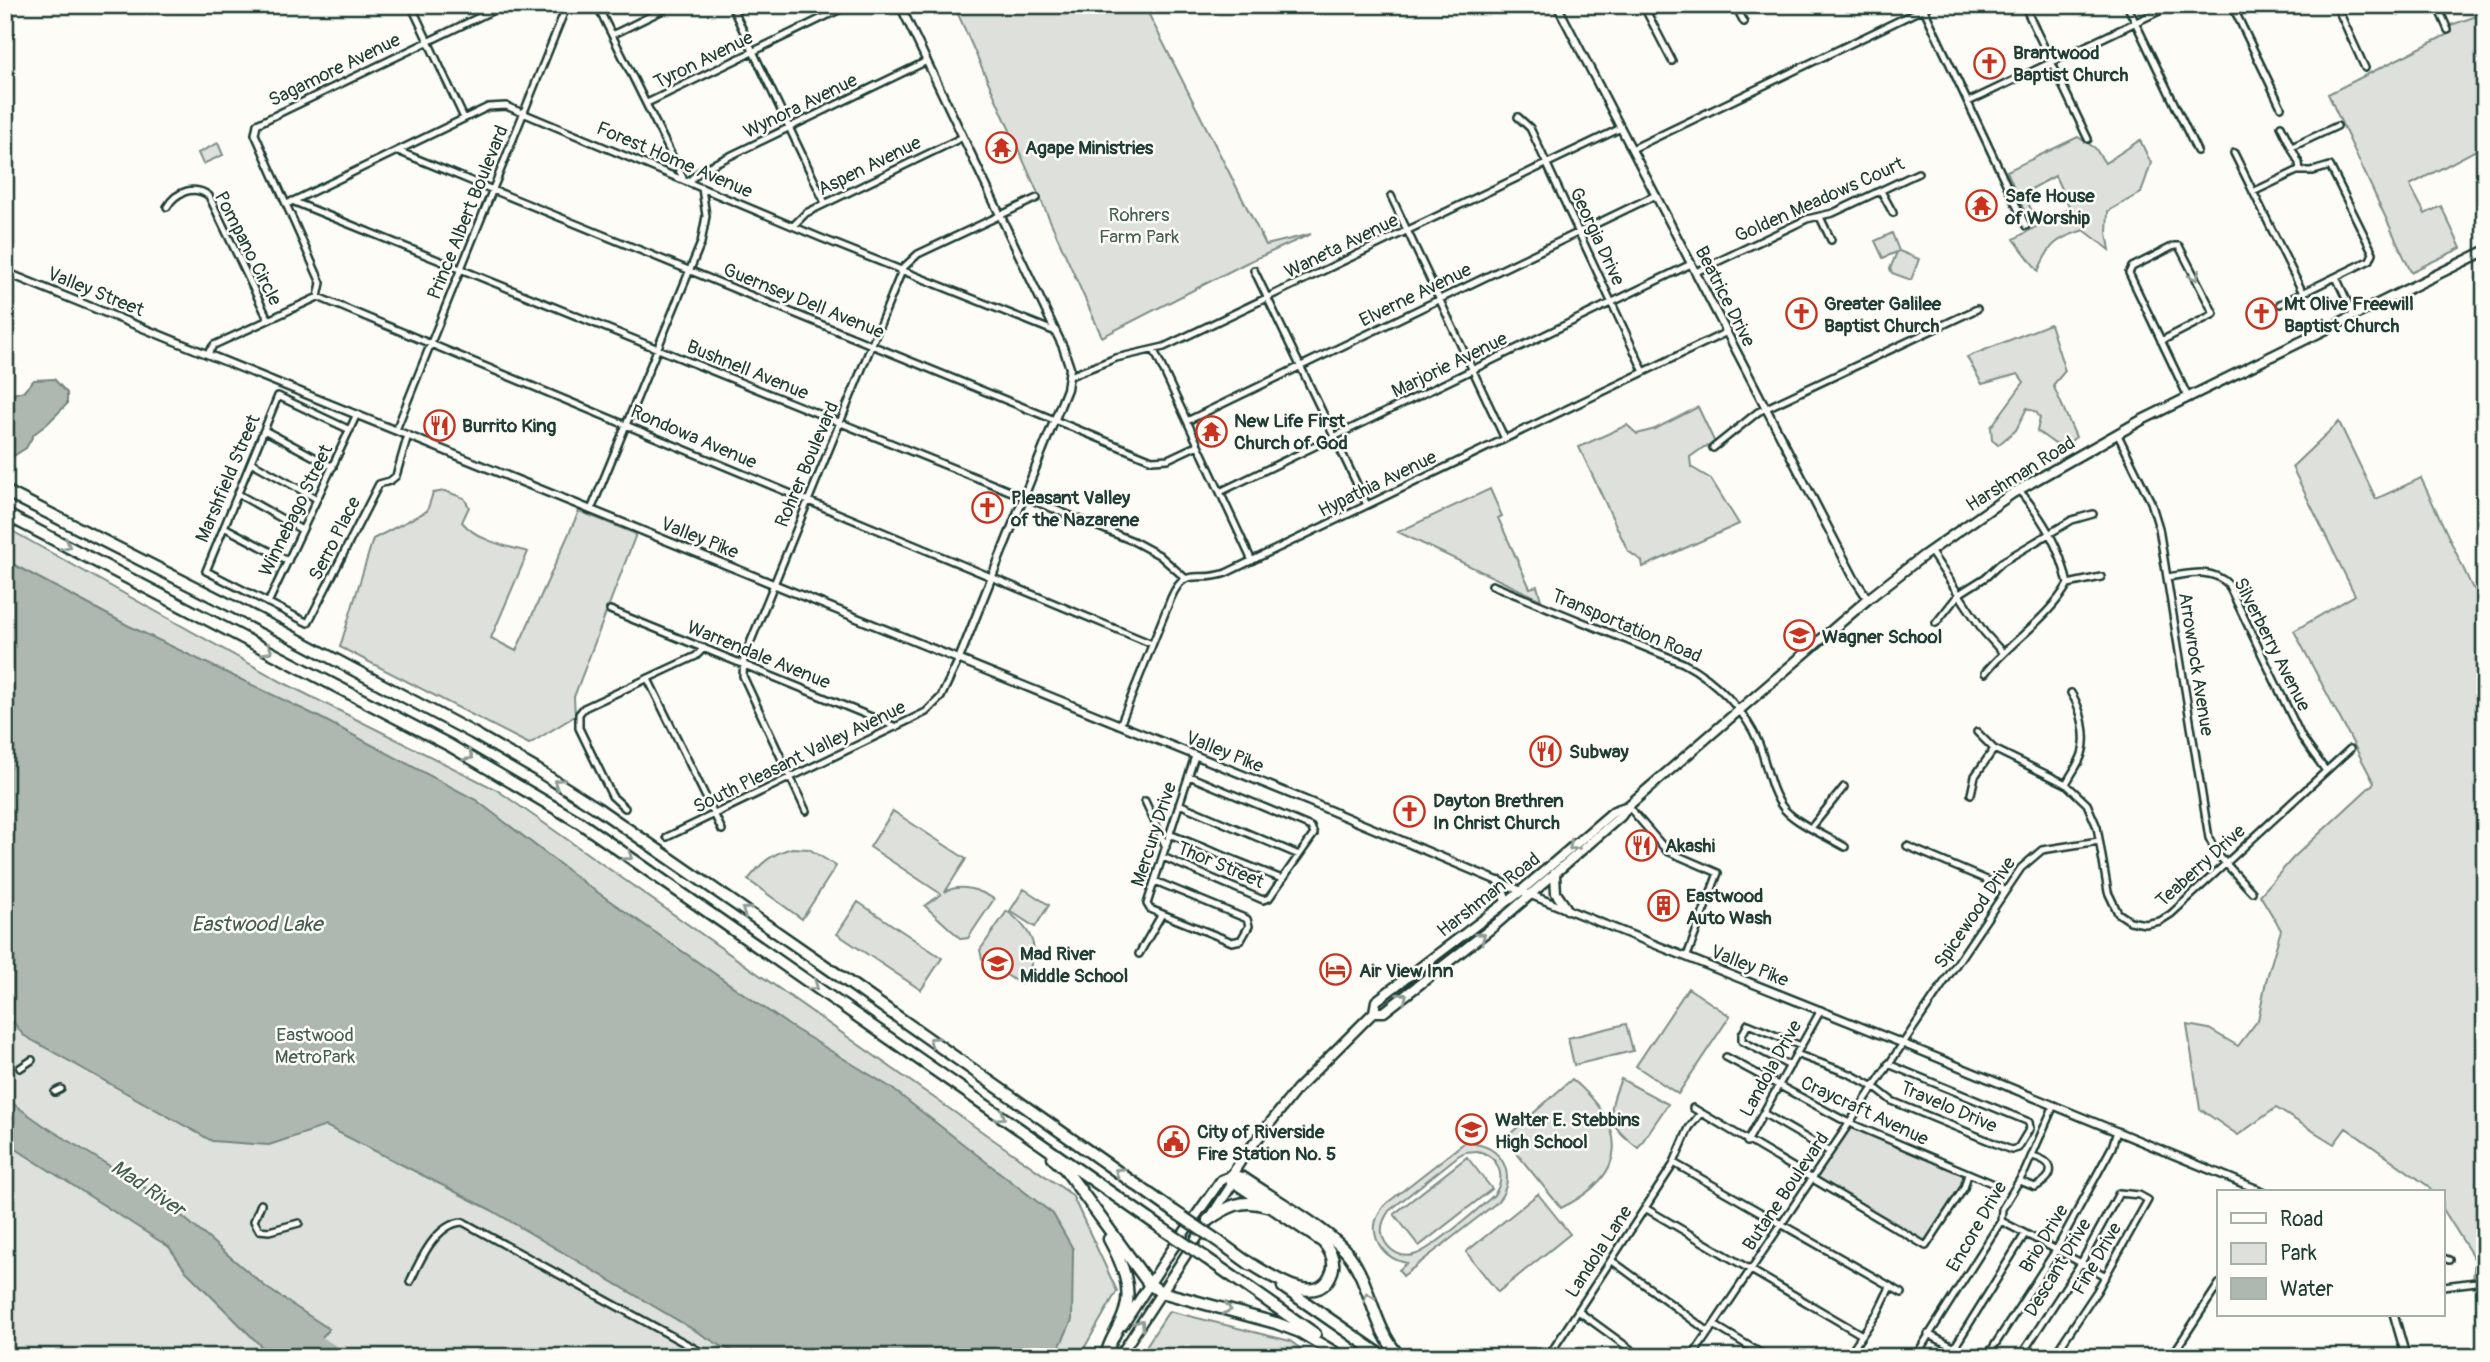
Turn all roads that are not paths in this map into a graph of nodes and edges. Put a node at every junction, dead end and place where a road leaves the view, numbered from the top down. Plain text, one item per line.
1 (411, 5) edge
2 (504, 5) edge
3 (567, 5) edge
4 (597, 5) edge
5 (673, 5) edge
6 (731, 5) edge
7 (849, 5) edge
8 (900, 5) edge
9 (1558, 5) edge
10 (1643, 5) edge
11 (1735, 5) edge
12 (1931, 5) edge
13 (2024, 5) edge
14 (2127, 5) edge
15 (2172, 5) edge
16 (2232, 5) edge
17 (2336, 5) edge
18 (2437, 5) edge
19 (1923, 7) edge
20 (1744, 22) dead end
21 (2136, 22) junction
22 (2448, 30) dead end
23 (612, 34) junction
24 (428, 42) junction
25 (753, 52) junction
26 (927, 61) junction
27 (1672, 61) dead end
28 (2052, 62) junction
29 (2365, 68) dead end
30 (1968, 102) junction
31 (647, 103) junction
32 (2281, 107) dead end
33 (524, 112) junction
34 (1518, 117) dead end
35 (464, 118) junction
36 (2281, 126) dead end
37 (2337, 126) dead end
38 (790, 128) junction
39 (1621, 128) junction
40 (963, 137) junction
41 (2088, 139) dead end
42 (2292, 147) junction
43 (1632, 149) junction
44 (2196, 150) dead end
45 (398, 151) junction
46 (2234, 153) dead end
47 (1546, 164) junction
48 (2300, 170) junction
49 (1918, 173) dead end
50 (686, 180) junction
51 (702, 188) junction
52 (493, 190) junction
53 (1881, 191) junction
54 (2253, 191) junction
55 (1391, 195) dead end
56 (1656, 195) junction
57 (1037, 198) dead end
58 (289, 202) junction
59 (825, 203) junction
60 (167, 207) dead end
61 (1893, 213) dead end
62 (1000, 215) junction
63 (1820, 216) junction
64 (793, 226) junction
65 (2026, 226) dead end
66 (1406, 231) junction
67 (1578, 232) junction
68 (1831, 240) dead end
69 (2485, 251) edge
70 (1692, 264) junction
71 (461, 269) junction
72 (688, 270) junction
73 (1254, 270) dead end
74 (901, 271) junction
75 (5, 272) edge
76 (1696, 272) junction
77 (2336, 277) junction
78 (2303, 293) junction
79 (318, 297) junction
80 (1267, 297) junction
81 (1439, 299) junction
82 (1611, 303) junction
83 (2280, 304) dead end
84 (1977, 309) dead end
85 (2354, 316) junction
86 (268, 319) junction
87 (1056, 332) junction
88 (1727, 332) junction
89 (174, 340) joint
90 (2161, 341) junction
91 (430, 344) junction
92 (872, 345) junction
93 (656, 349) junction
94 (1154, 350) junction
95 (208, 354) junction
96 (1300, 366) junction
97 (1472, 370) junction
98 (1644, 372) junction
99 (1070, 376) junction
100 (2188, 397) junction
101 (1766, 408) junction
102 (357, 414) junction
103 (1055, 419) junction
104 (1187, 421) junction
105 (840, 423) junction
106 (626, 425) junction
107 (264, 430) junction
108 (350, 430) junction
109 (396, 430) junction
110 (2116, 433) junction
111 (408, 435) junction
112 (1334, 436) junction
113 (1505, 439) junction
114 (1198, 445) junction
115 (1713, 448) dead end
116 (251, 462) junction
117 (333, 467) junction
118 (2019, 490) junction
119 (5, 491) edge
120 (1220, 492) junction
121 (238, 494) junction
122 (1023, 497) junction
123 (317, 499) junction
124 (808, 501) junction
125 (1367, 505) junction
126 (591, 510) junction
127 (5, 514) edge
128 (2093, 514) dead end
129 (224, 527) junction
130 (302, 530) junction
131 (2051, 533) junction
132 (1930, 551) junction
133 (288, 561) junction
134 (1252, 561) junction
135 (992, 577) junction
136 (2101, 577) dead end
137 (2168, 577) junction
138 (1185, 578) junction
139 (772, 583) junction
140 (2068, 584) junction
141 (1492, 585) dead end
142 (1959, 594) junction
143 (1868, 599) junction
144 (268, 603) junction
145 (610, 610) dead end
146 (1936, 623) dead end
147 (1152, 643) junction
148 (704, 648) junction
149 (2001, 652) junction
150 (958, 659) junction
151 (742, 664) junction
152 (1985, 673) dead end
153 (648, 679) junction
154 (2071, 693) dead end
155 (1738, 711) junction
156 (1120, 725) junction
157 (896, 727) junction
158 (1977, 732) dead end
159 (1994, 749) junction
160 (2350, 749) dead end
161 (1195, 755) junction
162 (2326, 771) junction
163 (1189, 776) junction
164 (790, 777) junction
165 (2066, 784) junction
166 (1844, 787) dead end
167 (1970, 794) dead end
168 (1145, 801) dead end
169 (1179, 804) junction
170 (1628, 806) junction
171 (625, 808) dead end
172 (806, 811) dead end
173 (714, 814) junction
174 (1811, 828) junction
175 (722, 830) dead end
176 (1169, 834) junction
177 (667, 837) dead end
178 (2099, 841) junction
179 (1907, 846) dead end
180 (1166, 847) junction
181 (1845, 847) dead end
182 (1299, 855) junction
183 (1163, 857) junction
184 (2226, 863) junction
185 (1555, 875) junction
186 (1282, 879) junction
187 (1155, 881) junction
188 (1500, 882) junction
189 (1521, 891) junction
190 (2005, 891) junction
191 (2252, 892) dead end
192 (1531, 895) junction
193 (1506, 902) junction
194 (1567, 909) junction
195 (1162, 914) junction
196 (1139, 954) dead end
197 (1687, 956) junction
198 (1821, 1010) junction
199 (1374, 1012) junction
200 (1904, 1044) junction
201 (1801, 1046) junction
202 (1796, 1054) junction
203 (1726, 1057) dead end
204 (32, 1060) dead end
205 (1888, 1064) junction
206 (1790, 1066) junction
207 (20, 1068) dead end
208 (1779, 1086) junction
209 (1874, 1087) junction
210 (2054, 1105) junction
211 (1693, 1108) dead end
212 (1701, 1113) junction
213 (1763, 1114) junction
214 (1850, 1122) junction
215 (2118, 1131) junction
216 (1027, 1133) junction
217 (1747, 1142) junction
218 (1830, 1152) junction
219 (2032, 1156) junction
220 (1674, 1163) junction
221 (1968, 1174) junction
222 (1231, 1176) junction
223 (1812, 1179) junction
224 (2020, 1181) junction
225 (1994, 1184) dead end
226 (2259, 1190) edge
227 (2119, 1193) joint
228 (261, 1204) dead end
229 (1092, 1208) junction
230 (1645, 1209) junction
231 (1279, 1211) junction
232 (1208, 1220) junction
233 (2001, 1221) junction
234 (299, 1223) dead end
235 (1782, 1224) junction
236 (2025, 1234) junction
237 (2056, 1250) junction
238 (1611, 1260) junction
239 (1246, 1261) junction
240 (2081, 1262) junction
241 (1751, 1270) junction
242 (2106, 1276) junction
243 (2485, 1281) edge
244 (410, 1283) dead end
245 (1149, 1284) junction
246 (2444, 1286) edge
247 (1890, 1287) junction
248 (2217, 1287) edge
249 (1161, 1292) junction
250 (1902, 1293) dead end
251 (1578, 1311) junction
252 (2394, 1316) edge
253 (1714, 1325) junction
254 (1709, 1332) junction
255 (1928, 1334) junction
256 (1862, 1335) junction
257 (1954, 1348) junction
258 (1105, 1353) edge
259 (701, 1355) edge
260 (710, 1357) edge
261 (1119, 1357) edge
262 (1345, 1357) edge
263 (1384, 1357) edge
264 (1400, 1357) edge
265 (1548, 1357) edge
266 (1641, 1357) edge
267 (1692, 1357) edge
268 (1767, 1357) edge
269 (1847, 1357) edge
270 (1915, 1357) edge
271 (1972, 1357) edge
272 (1987, 1357) edge
273 (2020, 1357) edge
274 (2053, 1357) edge
275 (2171, 1357) edge
276 (2406, 1357) edge

1 - 24 street
2 - 24 street, Sagamore Avenue
3 - 33 street, Prince Albert Boulevard
4 - 23 street
5 - 23 street
6 - 25 street
7 - 25 street, Tyron Avenue
8 - 26 street
9 - 39 street, Beatrice Drive
10 - 27 street
11 - 20 street
12 - 19 street
13 - 28 street
14 - 21 street
15 - 21 street
16 - 32 street
17 - 29 street
18 - 22 street
19 - 30 street
19 - 43 street
21 - 28 street
21 - 44 street
23 - 31 street
24 - 35 street
24 - 58 street, Sagamore Avenue
25 - 31 street, Tyron Avenue
25 - 38 street
26 - 38 street, Wynora Avenue
26 - 40 street
28 - 30 street
28 - 41 street
30 - 65 street
31 - 50 street
33 - 35 street, Forest Home Avenue
33 - 50 street, Forest Home Avenue
33 - 52 street, Prince Albert Boulevard
34 - 47 street, Georgia Drive
35 - 45 street, Forest Home Avenue
36 - 42 street
37 - 42 street
38 - 50 street, Wynora Avenue
38 - 59 street
39 - 43 street, Beatrice Drive
39 - 47 street, Waneta Avenue
40 - 59 street, Aspen Avenue
40 - 62 street
42 - 48 street
43 - 56 street, Beatrice Drive
45 - 52 street, Guernsey Dell Avenue
45 - 58 street, Forest Home Avenue
46 - 54 street
47 - 66 street, Waneta Avenue
47 - 67 street, Georgia Drive
48 - 54 street
48 - 77 street
49 - 53 street, Golden Meadows Court
50 - 51 street, Forest Home Avenue
51 - 64 street, Forest Home Avenue
51 - 72 street
52 - 71 street, Prince Albert Boulevard
52 - 72 street, Guernsey Dell Avenue
53 - 61 street
53 - 63 street, Golden Meadows Court
54 - 78 street
55 - 66 street
56 - 67 street, Elverne Avenue
56 - 70 street, Beatrice Drive
57 - 62 street, Rohrer Boulevard
58 - 71 street, Bushnell Avenue
58 - 79 street
59 - 64 street, Aspen Avenue
60 - 86 street, Pompano Circle
62 - 74 street, Rohrer Boulevard
62 - 87 street
63 - 68 street
63 - 76 street, Golden Meadows Court
64 - 74 street, Forest Home Avenue
66 - 80 street, Waneta Avenue
66 - 81 street
67 - 81 street, Elverne Avenue
67 - 82 street, Georgia Drive
69 - 85 main road, Harshman Road
70 - 76 street, Beatrice Drive
70 - 82 street, Marjorie Avenue
71 - 91 street, Prince Albert Boulevard
71 - 93 street, Bushnell Avenue
72 - 92 street, Guernsey Dell Avenue
72 - 93 street
73 - 80 street
74 - 87 street, Forest Home Avenue
74 - 92 street, Rohrer Boulevard
75 - 89 street, Valley Street
76 - 88 street, Beatrice Drive
77 - 78 street
77 - 85 street
78 - 83 street
79 - 86 street
79 - 91 street, Rondowa Avenue
80 - 94 street, Waneta Avenue
80 - 96 street
81 - 96 street, Elverne Avenue
81 - 97 street
82 - 97 street, Marjorie Avenue
82 - 98 street, Georgia Drive
84 - 101 street
85 - 100 main road, Harshman Road
86 - 95 street
87 - 99 street
88 - 98 street, Hypathia Avenue
88 - 101 street, Beatrice Drive
89 - 95 street, Valley Pike
90 -> 90 street
90 - 100 street
91 - 106 street, Rondowa Avenue
91 - 109 street, Prince Albert Boulevard
92 - 103 street, Guernsey Dell Avenue
92 - 105 street, Rohrer Boulevard
93 - 105 street, Bushnell Avenue
93 - 106 street
94 - 99 street, Waneta Avenue
94 - 104 street
95 - 102 street, Valley Pike
96 - 104 street, Elverne Avenue
96 - 112 street
97 - 112 street, Marjorie Avenue
97 - 113 street
98 - 113 street, Hypathia Avenue
99 - 103 street
100 - 110 main road, Harshman Road
101 - 115 street
101 - 143 street, Beatrice Drive
102 - 108 street, Winnebago Street
102 - 109 street, Valley Pike
103 - 114 street, Guernsey Dell Avenue
103 - 122 street
104 - 114 street
105 - 122 street, Bushnell Avenue
105 - 124 street, Rohrer Boulevard
106 - 124 street, Rondowa Avenue
106 - 126 street
107 - 108 street, Marshfield Street
107 - 116 street, Marshfield Street
107 - 117 street
108 - 117 street, Winnebago Street
109 - 111 street, Valley Pike
110 - 118 main road, Harshman Road
110 - 137 street, Arrowrock Avenue
111 - 126 street, Valley Pike
111 - 144 street, Serro Place
112 - 120 street, Marjorie Avenue
112 - 125 street
113 - 125 street, Hypathia Avenue
114 - 120 street
116 - 121 street, Marshfield Street
116 - 123 street
117 - 123 street, Winnebago Street
118 - 131 street
118 - 132 main road, Harshman Road
239 -> 119 highway, bridge
120 - 134 street
121 - 129 street, Marshfield Street
121 - 130 street
122 - 135 street
122 - 138 street, Bushnell Avenue
123 - 130 street, Winnebago Street
124 - 135 street, Rondowa Avenue
124 - 139 street, Rohrer Boulevard
125 - 134 street, Hypathia Avenue
126 - 139 street, Valley Pike
127 -> 216 highway
128 - 131 street
129 - 133 street
129 - 144 street, Marshfield Street
130 - 133 street, Winnebago Street
131 - 140 street
131 - 142 street
132 - 142 street
132 - 143 main road, Harshman Road
133 - 144 street, Winnebago Street
134 - 138 street, Hypathia Avenue
135 - 147 street, Rondowa Avenue
135 - 150 street
136 - 140 street
137 - 162 street, Silverberry Avenue
137 - 184 street, Arrowrock Avenue
138 - 147 street
139 - 150 street, Valley Pike
139 - 151 street, Rohrer Boulevard
140 - 149 street
141 - 155 street, Transportation Road
142 - 146 street
142 - 149 street
143 - 155 main road, Harshman Road
145 - 148 street, Warrendale Avenue
147 - 156 street
148 - 151 street, Warrendale Avenue
148 - 153 street
149 - 152 street
150 - 156 street, Valley Pike
150 - 157 street, South Pleasant Valley Avenue
151 - 157 street, Warrendale Avenue
151 - 164 street
153 - 171 street
153 - 173 street
154 - 165 street
155 - 170 main road, Harshman Road
155 - 174 street, Transportation Road
156 - 161 street, Valley Pike
157 - 164 street, South Pleasant Valley Avenue
158 - 159 street
159 - 165 street
159 - 167 street
160 - 162 street, Teaberry Drive
161 - 163 street, Mercury Drive
161 - 188 street, Valley Pike
162 - 184 street, Teaberry Drive
163 - 169 street, Mercury Drive
163 - 182 street
164 - 172 street
164 - 173 street, South Pleasant Valley Avenue
165 - 178 street
166 - 174 street
168 - 180 street
169 - 176 street, Mercury Drive
169 - 182 street
170 - 185 main road, Harshman Road
170 -> 189 main road, Harshman Road
170 - 197 street
173 - 175 street
173 - 177 street, South Pleasant Valley Avenue
174 - 181 street, Transportation Road
176 - 180 street, Mercury Drive
176 - 186 street
178 - 184 street, Teaberry Drive
178 - 190 street, Spicewood Drive
179 - 190 street
180 - 183 street, Mercury Drive
182 - 186 street
183 - 186 street, Thor Street
183 - 187 street, Mercury Drive
184 - 191 street, Arrowrock Avenue
185 - 192 main road, Harshman Road
185 - 194 main road
187 - 195 street, Mercury Drive
187 - 195 street
188 - 189 street, Valley Pike
188 - 193 main road
189 - 192 street, Valley Pike
189 - 193 main road, Harshman Road
190 - 200 street, Spicewood Drive
192 - 194 street, Valley Pike
199 -> 192 main road, Harshman Road
193 - 199 main road, Harshman Road
194 - 197 street, Valley Pike
195 - 196 street
197 - 198 street, Valley Pike
198 - 200 street, Valley Pike
198 - 201 street, Landola Drive
199 - 222 main road, Harshman Road
200 - 205 street, Butane Boulevard
200 - 210 street, Valley Pike
201 - 202 street, Landola Drive
201 - 206 street, Craycraft Avenue
202 - 206 street, Landola Drive
202 - 209 street, Travelo Drive
203 - 208 street, Craycraft Avenue
204 - 207 street
205 - 209 street, Butane Boulevard
205 - 209 street, Travelo Drive
206 - 208 street, Landola Drive
208 - 213 street, Landola Drive
208 - 214 street, Craycraft Avenue
209 - 214 street, Butane Boulevard
210 - 215 street, Valley Pike
210 - 219 street, Encore Drive
211 - 212 street
212 - 217 street
212 - 220 street
213 - 217 street, Landola Drive
213 - 218 street
214 - 218 street, Butane Boulevard
214 - 221 street, Craycraft Avenue
215 - 226 street, Valley Pike
215 - 237 street, Brio Drive
216 - 229 highway
216 - 262 highway, bridge
217 - 223 street
218 - 223 street, Butane Boulevard
219 - 224 street, Encore Drive
219 - 224 street
220 - 230 street, Landola Lane
220 - 235 street
221 - 223 street
221 - 225 street, Craycraft Avenue
222 - 231 highway
222 - 232 main road, Harshman Road
222 - 245 main road, Harshman Road
264 -> 222 highway
223 - 235 street, Butane Boulevard
224 - 233 street, Encore Drive
227 - 240 street, Descant Drive
227 - 242 street, Fine Drive
228 - 234 street
229 - 245 highway
229 - 258 highway
230 - 238 street, Landola Lane
230 - 241 street
231 - 232 highway
231 - 239 highway
232 - 249 main road, Harshman Road
233 - 236 street
233 - 255 street, Encore Drive
235 - 241 street, Butane Boulevard
235 - 247 street
236 - 237 street
236 - 257 street
237 - 240 street
237 - 272 street, Brio Drive
238 - 251 street, Landola Lane
238 - 254 street
239 - 263 highway
240 - 242 street
240 - 273 street, Descant Drive
241 - 253 street, Butane Boulevard
241 - 256 street
242 - 274 street, Fine Drive
243 - 246 street
244 - 259 street
245 - 249 highway
245 - 258 main road, Harshman Road
247 - 250 street
247 - 256 street
248 - 275 street
261 -> 249 main road, Harshman Road
249 -> 262 highway
251 - 265 street, Landola Lane
251 - 266 street
252 - 276 street
253 - 254 street, Butane Boulevard
253 - 268 street
254 - 267 street, Butane Boulevard
255 - 257 street
255 - 270 street, Encore Drive
256 - 269 street
257 - 271 street
259 - 260 street

